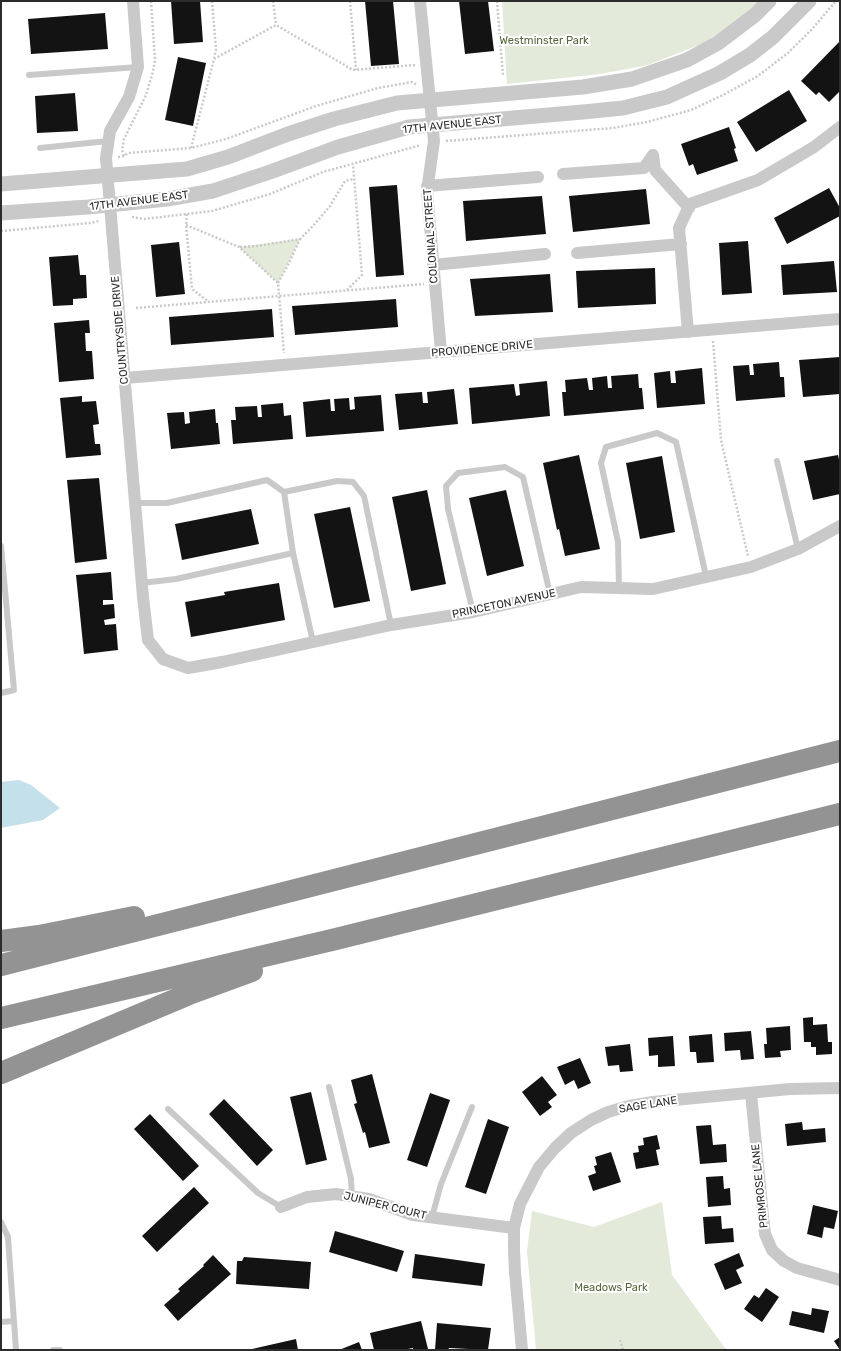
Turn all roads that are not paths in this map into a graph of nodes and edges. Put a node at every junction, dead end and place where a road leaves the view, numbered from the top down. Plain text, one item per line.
1 (132, 1) edge
2 (420, 1) edge
3 (769, 1) edge
4 (809, 1) edge
5 (138, 67) junction
6 (29, 76) dead end
7 (428, 95) junction
8 (432, 125) junction
9 (840, 126) edge
10 (108, 140) junction
11 (40, 148) dead end
12 (563, 174) dead end
13 (107, 176) junction
14 (538, 177) dead end
15 (1, 184) edge
16 (428, 186) junction
17 (110, 205) junction
18 (689, 208) junction
19 (1, 213) edge
20 (681, 244) junction
21 (577, 253) dead end
22 (545, 254) dead end
23 (433, 265) junction
24 (840, 319) edge
25 (688, 332) junction
26 (441, 352) junction
27 (124, 378) junction
28 (777, 461) dead end
29 (284, 492) junction
30 (135, 503) junction
31 (840, 526) edge
32 (1, 546) edge
33 (798, 549) junction
34 (294, 553) junction
35 (706, 576) junction
36 (142, 583) junction
37 (619, 589) junction
38 (550, 594) junction
39 (473, 612) junction
40 (391, 625) junction
41 (313, 642) junction
42 (163, 659) joint
43 (1, 693) edge
44 (840, 751) edge
45 (840, 814) edge
46 (357, 874) junction
47 (336, 939) junction
48 (1, 941) edge
49 (1, 965) edge
50 (1, 1018) edge
51 (1, 1073) edge
52 (329, 1087) dead end
53 (840, 1088) edge
54 (751, 1093) junction
55 (472, 1107) dead end
56 (168, 1108) dead end
57 (352, 1196) junction
58 (281, 1207) joint
59 (432, 1217) junction
60 (1, 1222) edge
61 (514, 1228) junction
62 (840, 1280) edge
63 (14, 1321) junction
64 (1, 1322) edge
65 (16, 1350) edge
66 (53, 1350) edge
67 (60, 1350) edge
68 (522, 1350) edge

1 - 5 street, COUNTRYSIDE DRIVE
2 - 7 street, COLONIAL STREET
3 - 7 street
4 - 8 street, 17TH AVENUE EAST
5 - 6 lane
5 - 10 street, COUNTRYSIDE DRIVE
7 - 8 street, COLONIAL STREET
7 - 13 street
8 - 16 street, COLONIAL STREET
8 - 17 street, 17TH AVENUE EAST
9 - 18 street
10 - 11 lane
10 - 13 street, COUNTRYSIDE DRIVE
12 - 18 street
13 - 15 street
13 - 17 street, COUNTRYSIDE DRIVE
14 - 16 street
16 - 23 street, COLONIAL STREET
17 - 19 street, 17TH AVENUE EAST
17 - 27 street, COUNTRYSIDE DRIVE
18 - 20 street
20 - 21 street
20 - 25 street
22 - 23 street
23 - 26 street, COLONIAL STREET
24 - 25 street, PROVIDENCE DRIVE
25 - 26 street, PROVIDENCE DRIVE
26 - 27 street, PROVIDENCE DRIVE
27 - 30 street, COUNTRYSIDE DRIVE
28 - 33 lane
29 - 30 lane
29 - 34 lane
29 - 40 lane
30 - 36 street, COUNTRYSIDE DRIVE
31 - 33 street, PRINCETON AVENUE
32 - 43 lane
33 - 35 street, PRINCETON AVENUE
34 - 36 lane
34 - 41 lane
35 - 37 street, PRINCETON AVENUE
35 - 37 lane
36 - 42 street, COUNTRYSIDE DRIVE
37 - 38 street, PRINCETON AVENUE
38 - 39 street, PRINCETON AVENUE
38 - 39 lane
39 - 40 street, PRINCETON AVENUE
40 - 41 street, PRINCETON AVENUE
41 - 42 street, PRINCETON AVENUE
44 - 46 highway
45 - 47 highway
46 - 48 highway
46 - 49 highway
47 - 50 highway
47 - 51 highway
52 - 57 lane
53 - 54 street, SAGE LANE
54 - 61 street, SAGE LANE
54 - 62 street, PRIMROSE LANE
55 - 59 lane
56 - 58 lane
57 - 58 street, JUNIPER COURT
57 - 59 street, JUNIPER COURT
59 - 61 street, JUNIPER COURT
60 - 63 lane
61 - 68 street, SAGE LANE
63 - 64 lane
63 - 65 lane
66 - 67 lane

